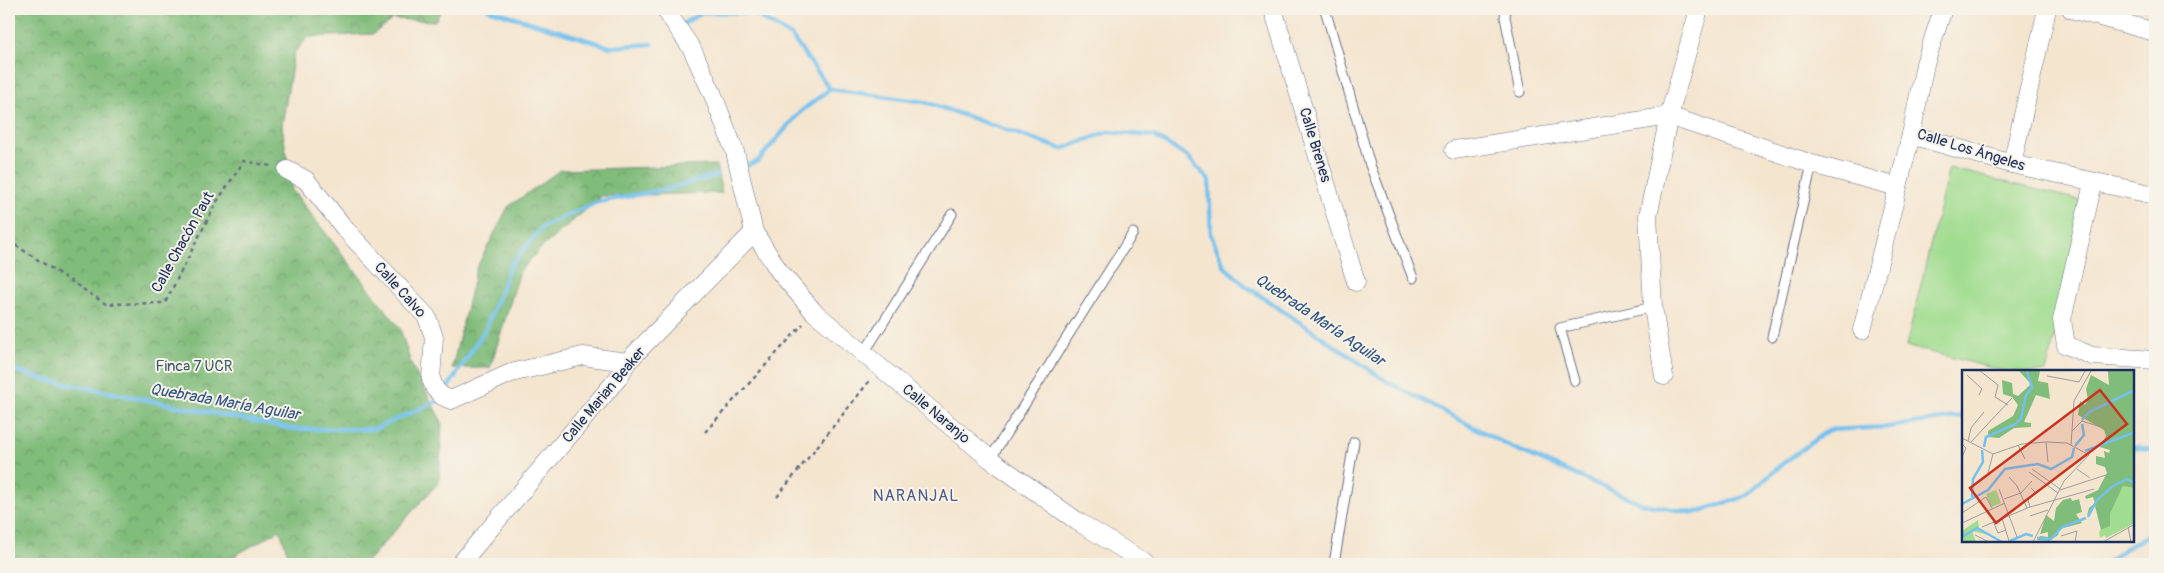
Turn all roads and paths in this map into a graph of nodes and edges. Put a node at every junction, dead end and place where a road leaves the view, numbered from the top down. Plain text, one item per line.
1 (666, 9) edge
2 (1273, 9) edge
3 (1325, 9) edge
4 (1506, 9) edge
5 (1699, 9) edge
6 (1943, 9) edge
7 (2047, 9) edge
8 (2071, 9) edge
9 (2155, 32) edge
10 (1520, 92) dead end
11 (1669, 116) junction
12 (1911, 136) junction
13 (1454, 150) dead end
14 (1812, 164) junction
15 (2012, 164) junction
16 (287, 170) joint
17 (2093, 183) junction
18 (1898, 187) junction
19 (2155, 195) edge
20 (952, 214) dead end
21 (754, 232) junction
22 (1133, 233) dead end
23 (9, 241) edge
24 (1413, 278) dead end
25 (1356, 282) dead end
26 (1653, 307) junction
27 (814, 312) junction
28 (1862, 330) dead end
29 (1772, 337) dead end
30 (864, 353) junction
31 (2155, 360) edge
32 (627, 362) junction
33 (880, 367) junction
34 (1664, 376) dead end
35 (1575, 382) dead end
36 (704, 432) dead end
37 (1354, 442) dead end
38 (990, 459) junction
39 (777, 497) dead end
40 (460, 564) edge
41 (1147, 564) edge
42 (1334, 564) edge

1 - 21 street, Calle Naranjo
2 - 25 street, Calle Brenes
3 - 24 lane
4 - 10 lane
5 - 11 street
6 - 12 street, Calle Los Ángeles
7 - 15 street
8 - 9 street
11 - 13 street
11 - 14 street
11 - 26 street
12 - 15 street, Calle Los Ángeles
12 - 18 street
14 - 18 street
14 - 29 lane
15 - 17 street, Calle Los Ángeles
16 - 23 path, Calle Chacón Paut
16 - 32 street, Calle Calvo
17 - 19 street, Calle Los Ángeles
17 - 31 street
18 - 28 street
20 - 30 lane
21 - 27 street, Calle Naranjo
21 - 32 street, Calle Marian Beaker
22 - 38 lane
26 - 34 street
26 - 35 lane
27 - 30 street, Calle Naranjo
27 - 36 path
30 - 33 street, Calle Naranjo
32 - 40 street, Calle Marian Beaker
33 - 38 street, Calle Naranjo
33 - 39 path
37 - 42 lane
38 - 41 street, Calle Naranjo

